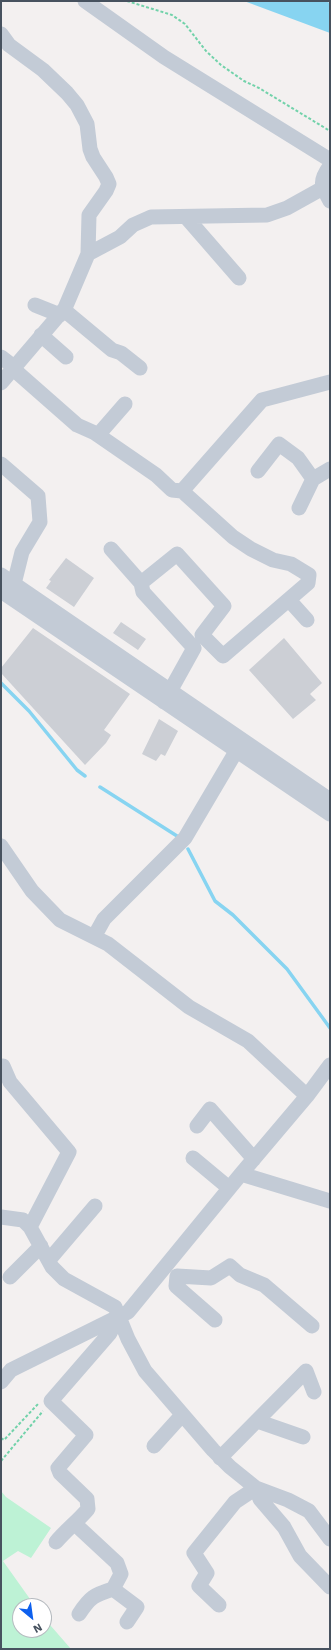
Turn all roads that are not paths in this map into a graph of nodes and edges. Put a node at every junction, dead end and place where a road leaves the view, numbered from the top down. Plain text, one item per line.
1 (85, 1) edge
2 (4, 44) edge
3 (330, 160) edge
4 (330, 166) edge
5 (326, 195) edge
6 (186, 217) junction
7 (88, 254) junction
8 (239, 278) dead end
9 (35, 305) dead end
10 (62, 312) junction
11 (41, 335) junction
12 (1, 357) edge
13 (66, 357) dead end
14 (14, 367) junction
15 (140, 368) dead end
16 (330, 382) edge
17 (1, 383) edge
18 (125, 404) dead end
19 (98, 435) junction
20 (1, 464) edge
21 (330, 469) edge
22 (258, 471) dead end
23 (313, 479) junction
24 (182, 491) junction
25 (299, 508) dead end
26 (111, 549) dead end
27 (1, 575) edge
28 (141, 583) junction
29 (7, 588) edge
30 (288, 600) junction
31 (307, 620) dead end
32 (202, 635) junction
33 (194, 648) junction
34 (167, 697) junction
35 (240, 746) junction
36 (330, 800) edge
37 (330, 814) edge
38 (1, 846) edge
39 (94, 937) junction
40 (330, 1065) edge
41 (2, 1066) dead end
42 (307, 1096) junction
43 (197, 1126) dead end
44 (254, 1159) junction
45 (197, 1166) dead end
46 (241, 1174) junction
47 (229, 1188) junction
48 (330, 1201) edge
49 (95, 1206) dead end
50 (1, 1217) edge
51 (30, 1228) junction
52 (41, 1246) junction
53 (49, 1260) junction
54 (165, 1266) junction
55 (10, 1276) dead end
56 (178, 1276) junction
57 (119, 1316) junction
58 (215, 1320) dead end
59 (312, 1326) dead end
60 (1, 1382) edge
61 (314, 1392) dead end
62 (182, 1415) junction
63 (257, 1421) junction
64 (303, 1437) dead end
65 (154, 1446) dead end
66 (220, 1458) junction
67 (256, 1488) junction
68 (74, 1524) junction
69 (330, 1539) edge
70 (56, 1542) dead end
71 (330, 1587) edge
72 (113, 1588) junction
73 (219, 1605) dead end
74 (79, 1614) dead end
75 (128, 1622) dead end

1 - 3 street
2 - 7 street
4 - 5 street
5 - 6 street
6 - 7 street
6 - 8 street
7 - 10 street
9 - 10 street
10 - 11 street
10 - 15 street
11 - 13 street
11 - 14 street
12 - 14 street
14 - 17 street
14 - 19 street
16 - 24 street
18 - 19 street
19 - 24 street
20 - 29 street
21 - 23 street
22 - 23 street
23 - 25 street
24 - 30 street
26 - 28 street
27 - 29 street
28 - 32 street
28 - 33 street
29 - 34 street
30 - 31 street
30 - 32 street
32 - 33 street
33 - 34 street
34 - 35 street
35 - 36 street
35 - 37 street
35 - 39 street
38 - 39 street
39 - 42 street
40 - 42 street
41 - 51 street
42 - 44 street
43 - 44 street
44 - 46 street
45 - 47 street
46 - 47 street
46 - 48 street
47 - 54 street
49 - 53 street
50 - 51 street
51 - 52 street
52 - 53 street
52 - 55 street
53 - 57 street
54 - 56 street
54 - 57 street
56 - 58 street
56 - 59 street
57 - 60 street
57 - 62 street
57 - 68 street
61 - 63 street
62 - 65 street
62 - 66 street
63 - 64 street
63 - 66 street
66 - 67 street
67 - 69 street
67 - 71 street
67 - 73 street
68 - 70 street
68 - 72 street
72 - 74 street
72 - 75 street

